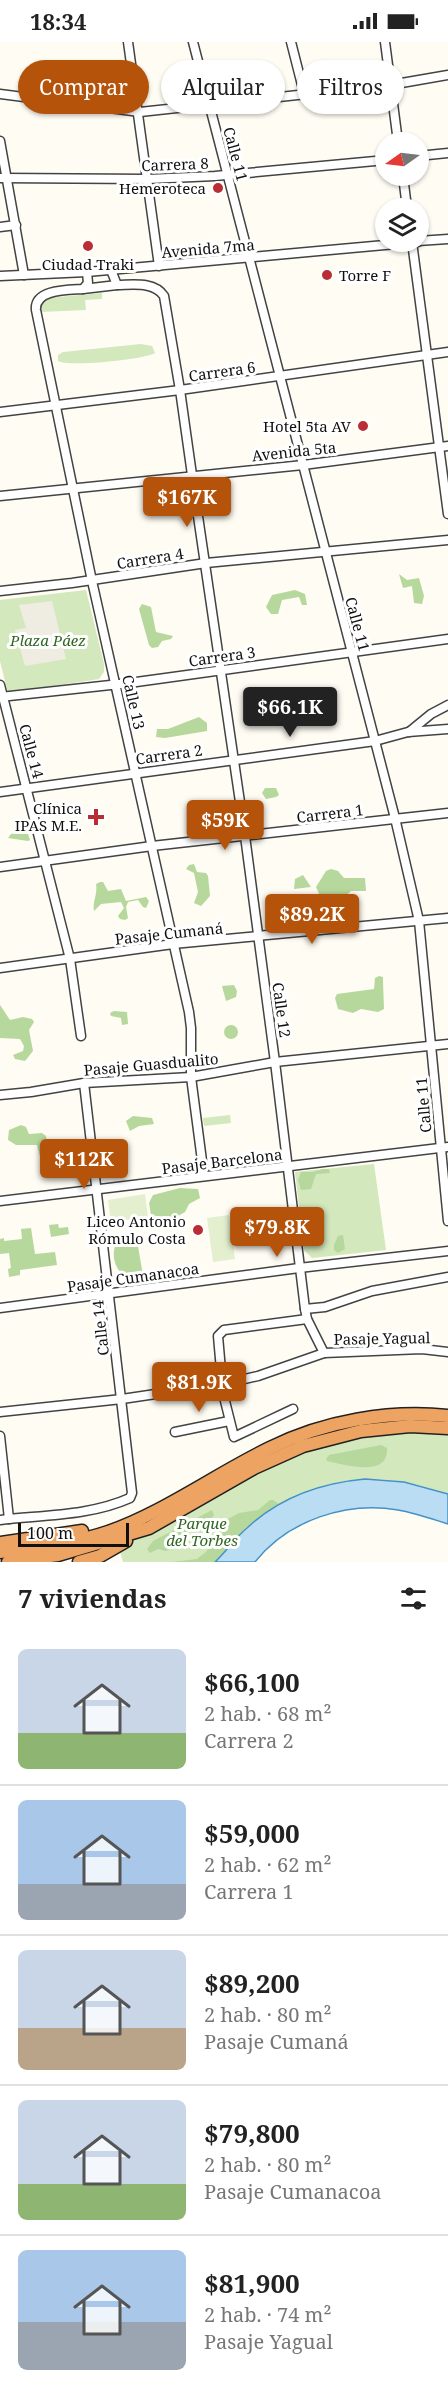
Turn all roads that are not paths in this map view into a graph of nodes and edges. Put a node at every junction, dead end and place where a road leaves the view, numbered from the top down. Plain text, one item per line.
1 (128, 42) edge
2 (193, 42) edge
3 (291, 42) edge
4 (386, 42) edge
5 (131, 60) edge
6 (198, 60) edge
7 (388, 60) edge
8 (297, 66) edge
9 (448, 75) edge
10 (404, 83) edge
11 (0, 94) edge
12 (18, 96) edge
13 (140, 114) edge
14 (211, 114) edge
15 (394, 114) edge
16 (397, 132) edge
17 (0, 141) edge
18 (448, 153) edge
19 (429, 155) edge
20 (375, 161) edge
21 (227, 175) junction
22 (3, 178) edge
23 (148, 179) junction
24 (16, 225) junction
25 (0, 227) edge
26 (448, 239) edge
27 (429, 241) edge
28 (375, 246) edge
29 (414, 252) edge
30 (251, 258) junction
31 (159, 266) junction
32 (111, 270) junction
33 (87, 272) junction
34 (24, 275) junction
35 (0, 276) edge
36 (117, 285) junction
37 (82, 289) junction
38 (448, 352) edge
39 (429, 355) junction
40 (281, 376) junction
41 (180, 390) junction
42 (56, 405) junction
43 (0, 412) edge
44 (444, 447) edge
45 (303, 465) junction
46 (192, 475) junction
47 (72, 487) junction
48 (194, 489) dead end
49 (0, 496) edge
50 (448, 514) edge
51 (448, 540) edge
52 (325, 551) junction
53 (206, 563) junction
54 (92, 581) junction
55 (0, 591) edge
56 (448, 639) edge
57 (352, 653) junction
58 (221, 669) junction
59 (0, 685) edge
60 (116, 685) junction
61 (2, 697) edge
62 (448, 705) edge
63 (431, 714) junction
64 (448, 729) edge
65 (438, 731) junction
66 (408, 732) junction
67 (375, 741) junction
68 (234, 759) junction
69 (135, 772) junction
70 (28, 789) junction
71 (0, 792) edge
72 (448, 813) edge
73 (395, 818) junction
74 (245, 836) junction
75 (153, 846) junction
76 (45, 861) junction
77 (0, 867) edge
78 (448, 918) edge
79 (419, 921) junction
80 (258, 938) junction
81 (173, 944) junction
82 (70, 959) junction
83 (0, 968) edge
84 (81, 1036) dead end
85 (448, 1044) edge
86 (431, 1046) junction
87 (275, 1062) junction
88 (191, 1077) junction
89 (84, 1083) junction
90 (0, 1095) edge
91 (444, 1147) edge
92 (288, 1166) junction
93 (204, 1176) junction
94 (98, 1189) junction
95 (0, 1202) edge
96 (448, 1221) edge
97 (448, 1251) edge
98 (299, 1268) junction
99 (448, 1277) edge
100 (110, 1294) junction
101 (0, 1308) edge
102 (305, 1309) junction
103 (308, 1319) junction
104 (448, 1352) edge
105 (324, 1353) junction
106 (223, 1384) junction
107 (122, 1400) junction
108 (293, 1409) dead end
109 (0, 1412) edge
110 (448, 1416) edge
111 (229, 1421) junction
112 (448, 1428) edge
113 (174, 1432) dead end
114 (0, 1436) edge
115 (4, 1519) edge
116 (149, 1528) junction
117 (107, 1532) junction
118 (0, 1543) edge
119 (57, 1550) junction
120 (0, 1552) edge
121 (8, 1562) edge
122 (79, 1562) edge

1 - 5 street
2 - 6 street, Calle 11
3 - 8 street
4 - 7 street
9 - 10 street
11 - 12 street
13 - 23 street
14 - 21 street, Calle 11
15 - 16 street
17 - 22 street
18 - 19 street
20 - 21 street, Carrera 8
21 - 23 street, Carrera 8
21 - 30 street, Calle 11
22 - 23 street, Carrera 8
22 - 24 street
23 - 31 street
24 - 25 street
24 - 34 street
26 - 27 street, Avenida 7ma
28 - 30 street, Avenida 7ma
29 - 39 street
30 - 31 street, Avenida 7ma
30 - 40 street, Calle 11
31 - 32 street, Avenida 7ma
32 - 33 street, Avenida 7ma
32 - 36 street
33 - 34 street, Avenida 7ma
33 - 37 street
34 - 35 street, Avenida 7ma
36 - 37 street
36 - 41 street
37 - 42 street, Calle 13
38 - 39 street, Carrera 6
39 - 40 street, Carrera 6
39 - 44 street
40 - 41 street, Carrera 6
40 - 45 street, Calle 11
41 - 42 street, Carrera 6
41 - 46 street
42 - 43 street, Carrera 6
42 - 47 street, Calle 13
44 - 45 street, Avenida 5ta
44 - 50 street
45 - 46 street, Avenida 5ta
45 - 52 street, Calle 11
46 - 47 street, Avenida 5ta
47 - 49 street, Avenida 5ta
47 - 54 street, Calle 13
48 - 53 street, Calle 12
51 - 52 street, Carrera 4
52 - 53 street, Carrera 4
52 - 57 street, Calle 11
53 - 54 street, Carrera 4
53 - 58 street, Calle 12
54 - 55 street, Carrera 4
54 - 60 street, Calle 13
56 - 57 street, Carrera 3
57 - 58 street, Carrera 3
57 - 67 street, Calle 11
58 - 60 street, Carrera 3
58 - 68 street, Calle 12
59 - 61 street, Calle 14
60 - 61 street, Carrera 3
60 - 69 street, Calle 13
61 - 70 street, Calle 14
62 - 63 street
63 - 65 street
63 - 66 street
64 - 65 street, Carrera 2
65 - 66 street, Carrera 2
66 - 67 street, Carrera 2
67 - 68 street, Carrera 2
67 - 73 street, Calle 11
68 - 69 street, Carrera 2
68 - 74 street, Calle 12
69 - 70 street, Carrera 2
69 - 75 street, Calle 13
70 - 71 street, Carrera 2
70 - 76 street, Calle 14
72 - 73 street, Carrera 1
73 - 74 street, Carrera 1
73 - 79 street, Calle 11
74 - 75 street, Carrera 1
74 - 80 street, Calle 12
75 - 76 street, Carrera 1
75 - 81 street, Calle 13
76 - 77 street, Carrera 1
76 - 82 street, Calle 14
78 - 79 street, Pasaje Cumaná
79 - 80 street, Pasaje Cumaná
79 - 86 street, Calle 11
80 - 81 street, Pasaje Cumaná
80 - 87 street, Calle 12
81 - 82 street, Pasaje Cumaná
81 - 88 street, Calle 13
82 - 83 street, Pasaje Cumaná
82 - 84 street, Calle 14
85 - 86 street, Pasaje Guasdualito
86 - 87 street, Pasaje Guasdualito
86 - 91 street, Calle 11
87 - 88 street, Pasaje Guasdualito
87 - 92 street, Calle 12
88 - 89 street, Pasaje Guasdualito
88 - 93 street, Calle 13
89 - 90 street, Pasaje Guasdualito
89 - 94 street, Calle 14
91 - 92 street, Pasaje Barcelona
91 - 96 street, Calle 11
92 - 93 street, Pasaje Barcelona
92 - 98 street, Calle 12
93 - 94 street, Pasaje Barcelona
94 - 95 street, Pasaje Barcelona
94 - 100 street, Calle 14
97 - 98 street, Pasaje Cumanacoa
98 - 100 street, Pasaje Cumanacoa
98 - 102 street, Calle 12
99 - 102 street
100 - 101 street, Pasaje Cumanacoa
100 - 107 street, Calle 14
102 - 103 street, Calle 12
103 - 105 street, Calle 12
103 - 106 street
104 - 105 street, Pasaje Yagual
105 - 106 street, Pasaje Yagual
106 - 107 street, Pasaje Yagual
106 - 111 street
107 - 109 street, Pasaje Yagual
107 - 115 street, Calle 14
108 - 111 street
110 - 117 highway
111 - 113 street
112 - 116 highway
114 - 115 street
116 - 119 highway
116 - 122 highway
117 - 118 highway
117 - 119 highway
119 - 120 highway
119 - 121 highway

